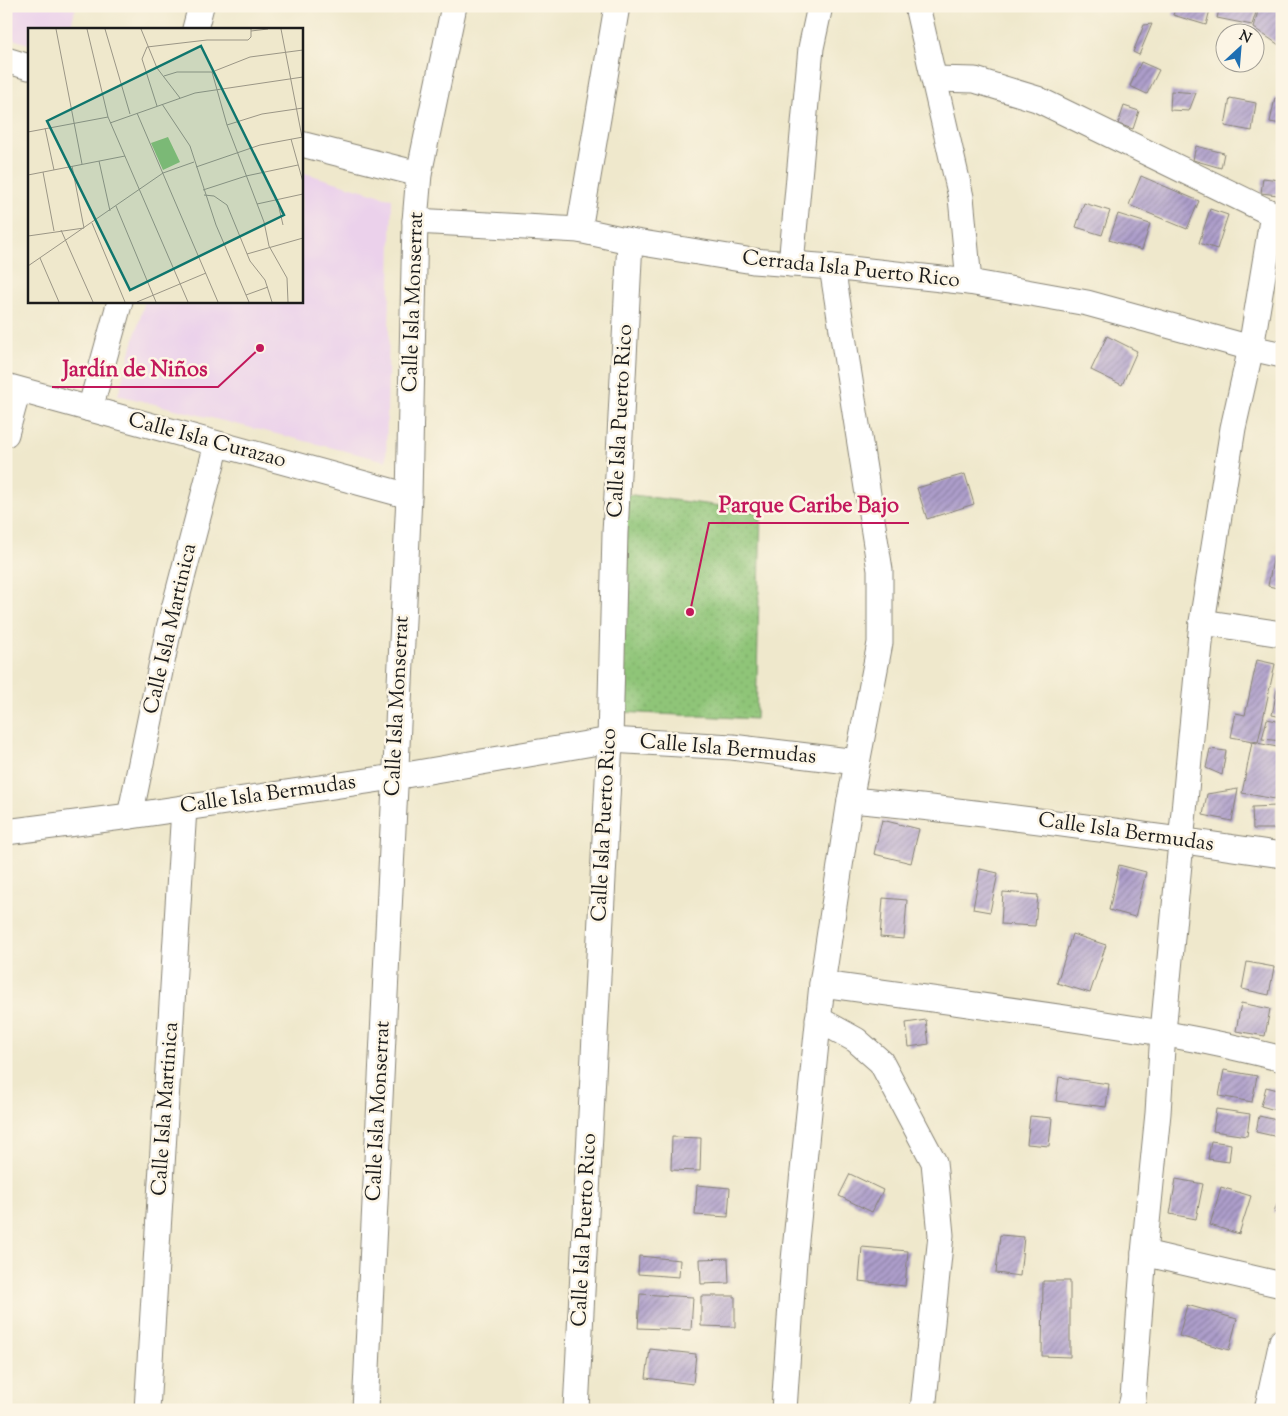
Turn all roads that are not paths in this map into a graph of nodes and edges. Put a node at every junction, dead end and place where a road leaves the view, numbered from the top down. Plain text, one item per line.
1 (201, 6) edge
2 (454, 6) edge
3 (617, 6) edge
4 (820, 6) edge
5 (916, 6) edge
6 (195, 28) edge
7 (6, 60) edge
8 (28, 67) edge
9 (934, 79) junction
10 (302, 144) edge
11 (419, 174) junction
12 (1278, 214) edge
13 (415, 221) junction
14 (579, 230) junction
15 (630, 241) junction
16 (791, 264) junction
17 (832, 267) junction
18 (969, 282) junction
19 (120, 302) edge
20 (1251, 348) junction
21 (1282, 355) edge
22 (12, 388) edge
23 (90, 409) junction
24 (6, 434) edge
25 (217, 444) junction
26 (408, 496) junction
27 (1202, 622) junction
28 (1282, 634) edge
29 (610, 740) junction
30 (858, 762) junction
31 (394, 777) junction
32 (850, 800) junction
33 (184, 808) junction
34 (130, 816) junction
35 (6, 832) edge
36 (1182, 840) junction
37 (1282, 855) edge
38 (822, 984) junction
39 (818, 1019) junction
40 (1162, 1032) junction
41 (1282, 1059) edge
42 (1144, 1253) junction
43 (1282, 1286) edge
44 (1282, 1341) edge
45 (147, 1410) edge
46 (365, 1410) edge
47 (576, 1410) edge
48 (784, 1410) edge
49 (923, 1410) edge
50 (1130, 1410) edge
51 (1267, 1410) edge

1 - 6 street
2 - 11 street, Calle Isla Monserrat
3 - 14 street
4 - 16 street
5 - 9 street
7 - 8 street
9 - 12 street
9 - 18 street
10 - 11 street
11 - 13 street, Calle Isla Monserrat
12 - 20 street
13 - 14 street, Cerrada Isla Puerto Rico
13 - 26 street, Calle Isla Monserrat
14 - 15 street, Cerrada Isla Puerto Rico
15 - 16 street, Cerrada Isla Puerto Rico
15 - 29 street, Calle Isla Puerto Rico
16 - 17 street, Cerrada Isla Puerto Rico
17 - 18 street, Cerrada Isla Puerto Rico
17 - 30 street
18 - 20 street, Cerrada Isla Puerto Rico
19 - 23 street
20 - 21 street, Cerrada Isla Puerto Rico
20 - 27 street
22 - 23 street, Calle Isla Curazao
22 - 24 street
23 - 25 street, Calle Isla Curazao
25 - 26 street, Calle Isla Curazao
25 - 34 street, Calle Isla Martinica
26 - 31 street, Calle Isla Monserrat
27 - 28 street
27 - 36 street
29 - 30 street, Calle Isla Bermudas
29 - 31 street, Calle Isla Bermudas
29 - 47 street, Calle Isla Puerto Rico
30 - 32 street
31 - 33 street, Calle Isla Bermudas
31 - 46 street, Calle Isla Monserrat
32 - 36 street, Calle Isla Bermudas
32 - 38 street
33 - 34 street, Calle Isla Bermudas
33 - 45 street, Calle Isla Martinica
34 - 35 street, Calle Isla Bermudas
36 - 37 street, Calle Isla Bermudas
36 - 40 street
38 - 39 street
38 - 40 street
39 - 48 street
39 - 49 street
40 - 41 street
40 - 42 street
42 - 43 street
42 - 50 street
44 - 51 street

